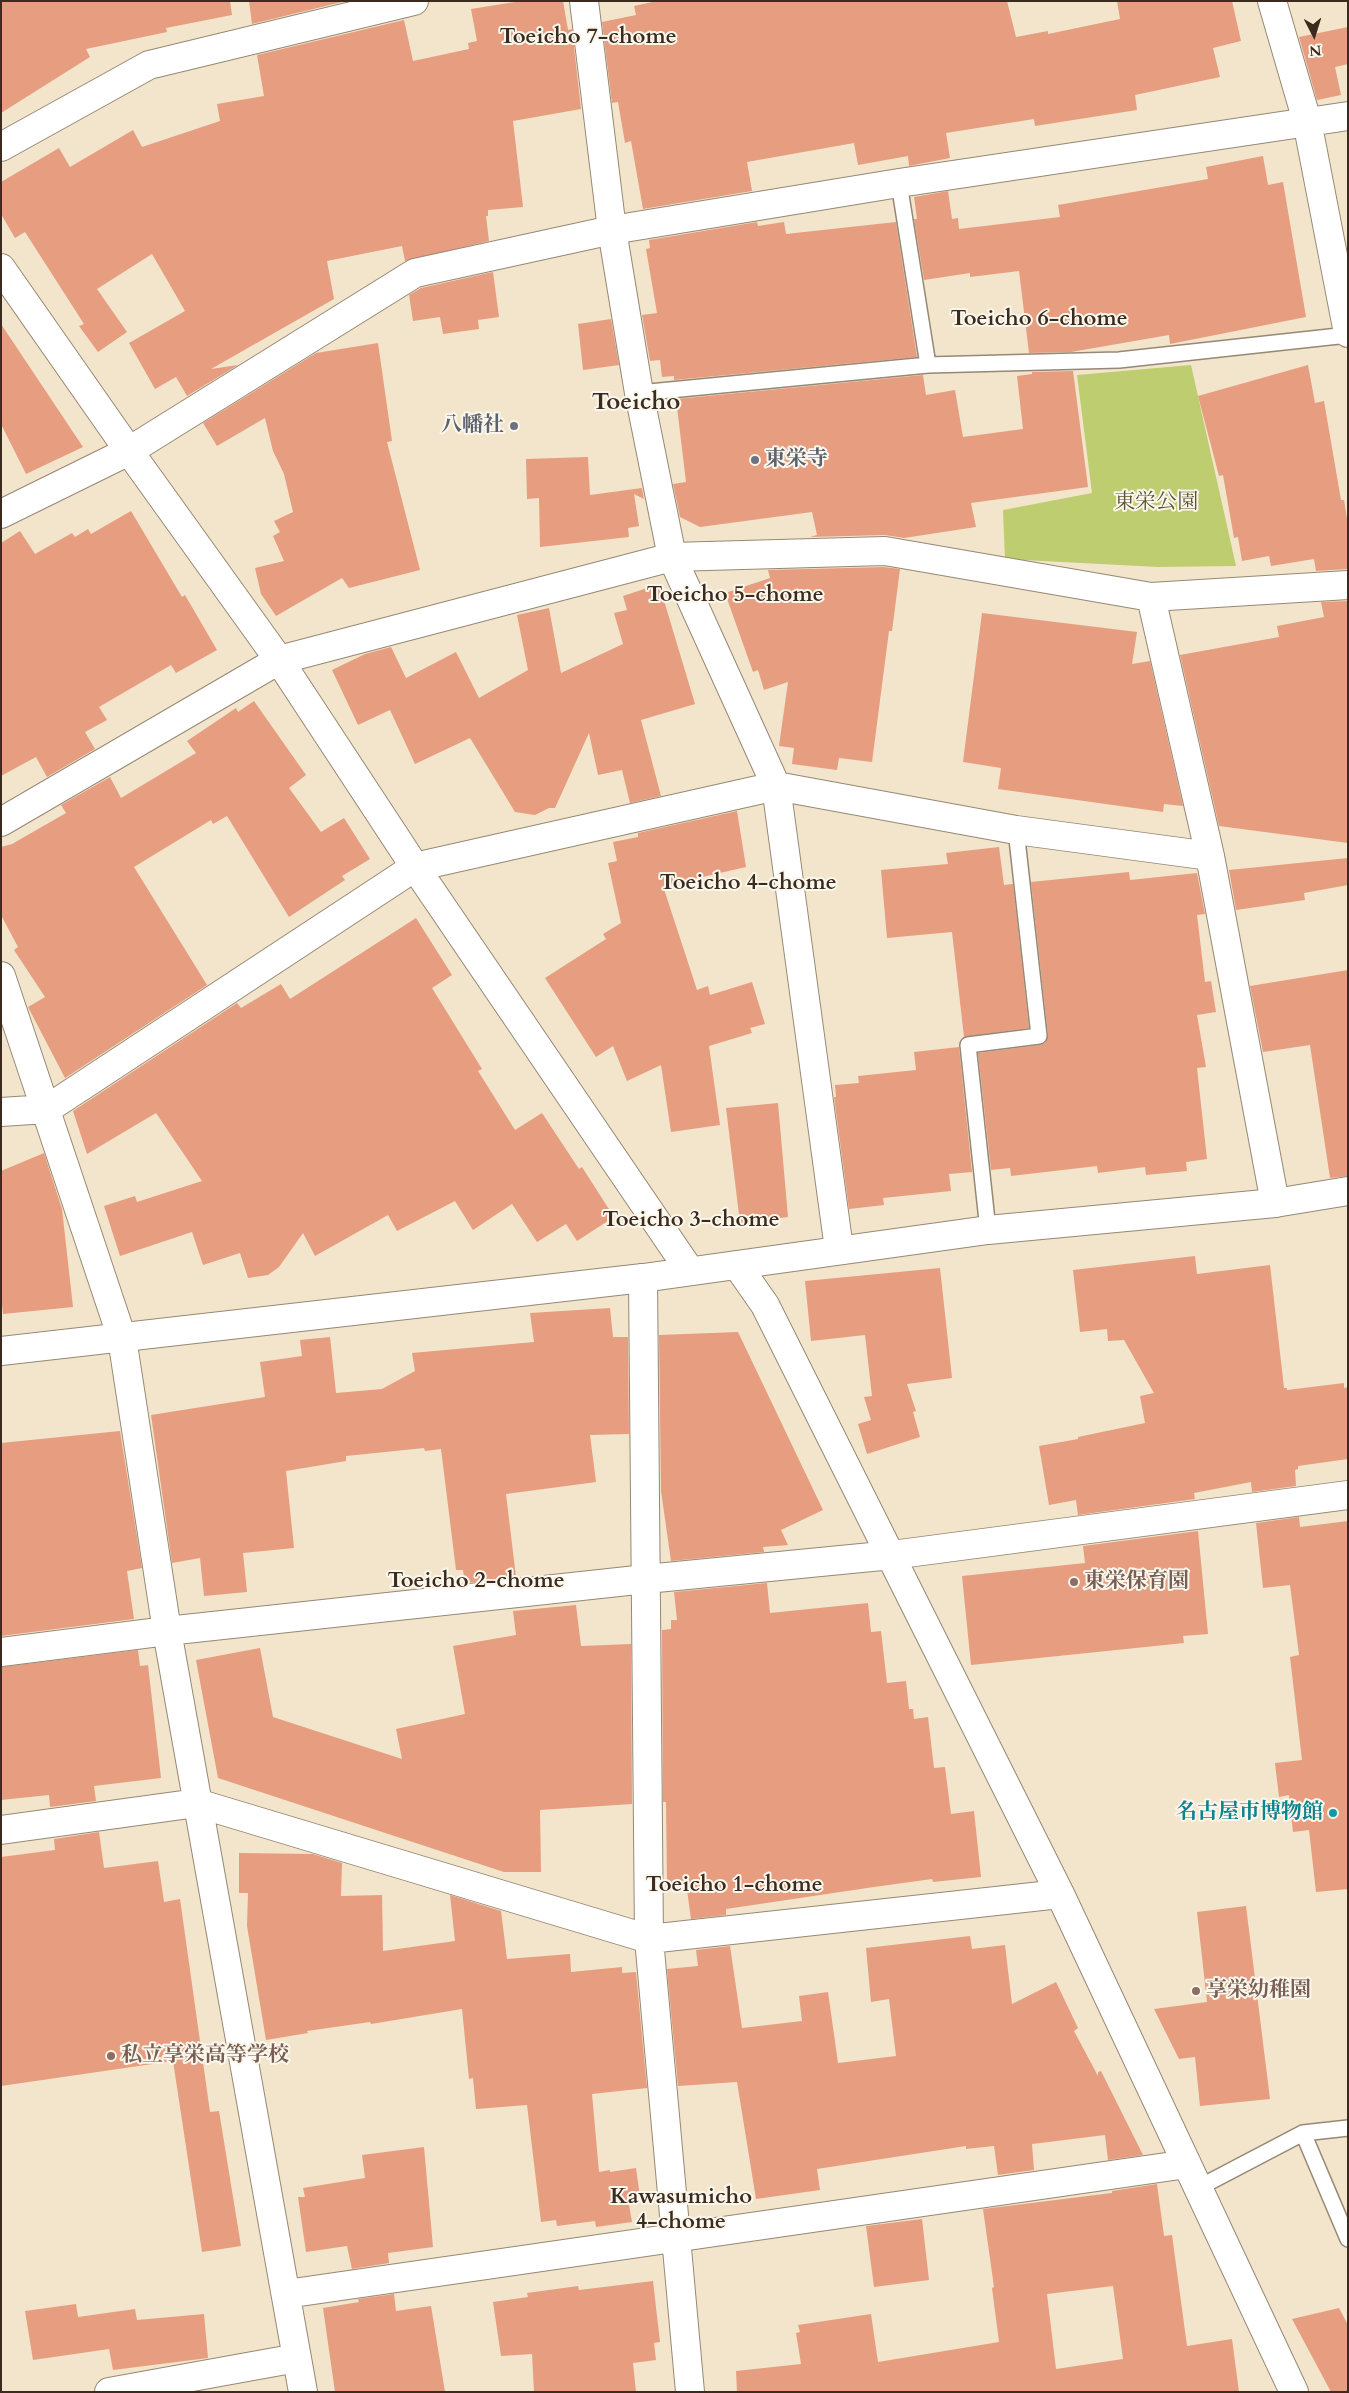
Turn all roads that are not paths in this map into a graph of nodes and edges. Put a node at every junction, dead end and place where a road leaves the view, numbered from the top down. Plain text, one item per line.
1 (414, 1) edge
2 (584, 1) edge
3 (1272, 1) edge
4 (1348, 116) edge
5 (1307, 121) junction
6 (1, 147) edge
7 (899, 183) junction
8 (612, 230) junction
9 (1, 268) edge
10 (1348, 334) edge
11 (928, 365) junction
12 (639, 393) junction
13 (129, 451) junction
14 (1, 514) edge
15 (672, 557) junction
16 (1348, 584) edge
17 (1152, 597) junction
18 (279, 660) junction
19 (776, 786) junction
20 (1, 822) edge
21 (1016, 830) junction
22 (1210, 856) junction
23 (416, 866) junction
24 (1, 976) edge
25 (47, 1108) junction
26 (1, 1112) edge
27 (1348, 1192) edge
28 (1275, 1203) junction
29 (988, 1230) junction
30 (839, 1249) junction
31 (737, 1266) junction
32 (690, 1271) junction
33 (643, 1278) junction
34 (122, 1338) junction
35 (1, 1351) edge
36 (1348, 1495) edge
37 (892, 1555) junction
38 (646, 1579) junction
39 (167, 1631) junction
40 (1, 1652) edge
41 (197, 1803) junction
42 (1, 1830) edge
43 (1060, 1894) junction
44 (649, 1939) junction
45 (1348, 2128) edge
46 (1303, 2133) junction
47 (1187, 2164) junction
48 (1198, 2188) junction
49 (675, 2237) junction
50 (1348, 2239) edge
51 (286, 2294) junction
52 (297, 2358) junction
53 (109, 2392) edge
54 (303, 2392) edge
55 (690, 2392) edge
56 (1294, 2392) edge

1 - 6 street
2 - 8 street
3 - 5 street
4 - 5 street
5 - 7 street
5 - 10 street
7 - 8 street
7 - 11 lane
8 - 12 street
8 - 13 street
9 - 13 street
10 - 11 lane
11 - 12 lane
12 - 15 street
13 - 14 street
13 - 18 street
15 - 17 street
15 - 18 street
15 - 19 street
16 - 17 street
17 - 22 street
18 - 20 street
18 - 23 street
19 - 21 street
19 - 23 street
19 - 30 street
21 - 22 street
21 - 29 lane
22 - 28 street
23 - 25 street
23 - 32 street
24 - 25 street
25 - 26 street
25 - 34 street
27 - 28 street
28 - 29 street
29 - 30 street
30 - 31 street
31 - 32 street
31 - 37 street
32 - 33 street
33 - 34 street
33 - 38 street
34 - 35 street
34 - 39 street
36 - 37 street
37 - 38 street
37 - 43 street
38 - 39 street
38 - 44 street
39 - 40 street
39 - 41 street
41 - 42 street
41 - 44 street
41 - 51 street
43 - 44 street
43 - 47 street
44 - 49 street
45 - 46 lane
46 - 48 lane
46 - 50 lane
47 - 48 street
47 - 49 street
48 - 56 street
49 - 51 street
49 - 55 street
51 - 52 street
52 - 53 street
52 - 54 street

